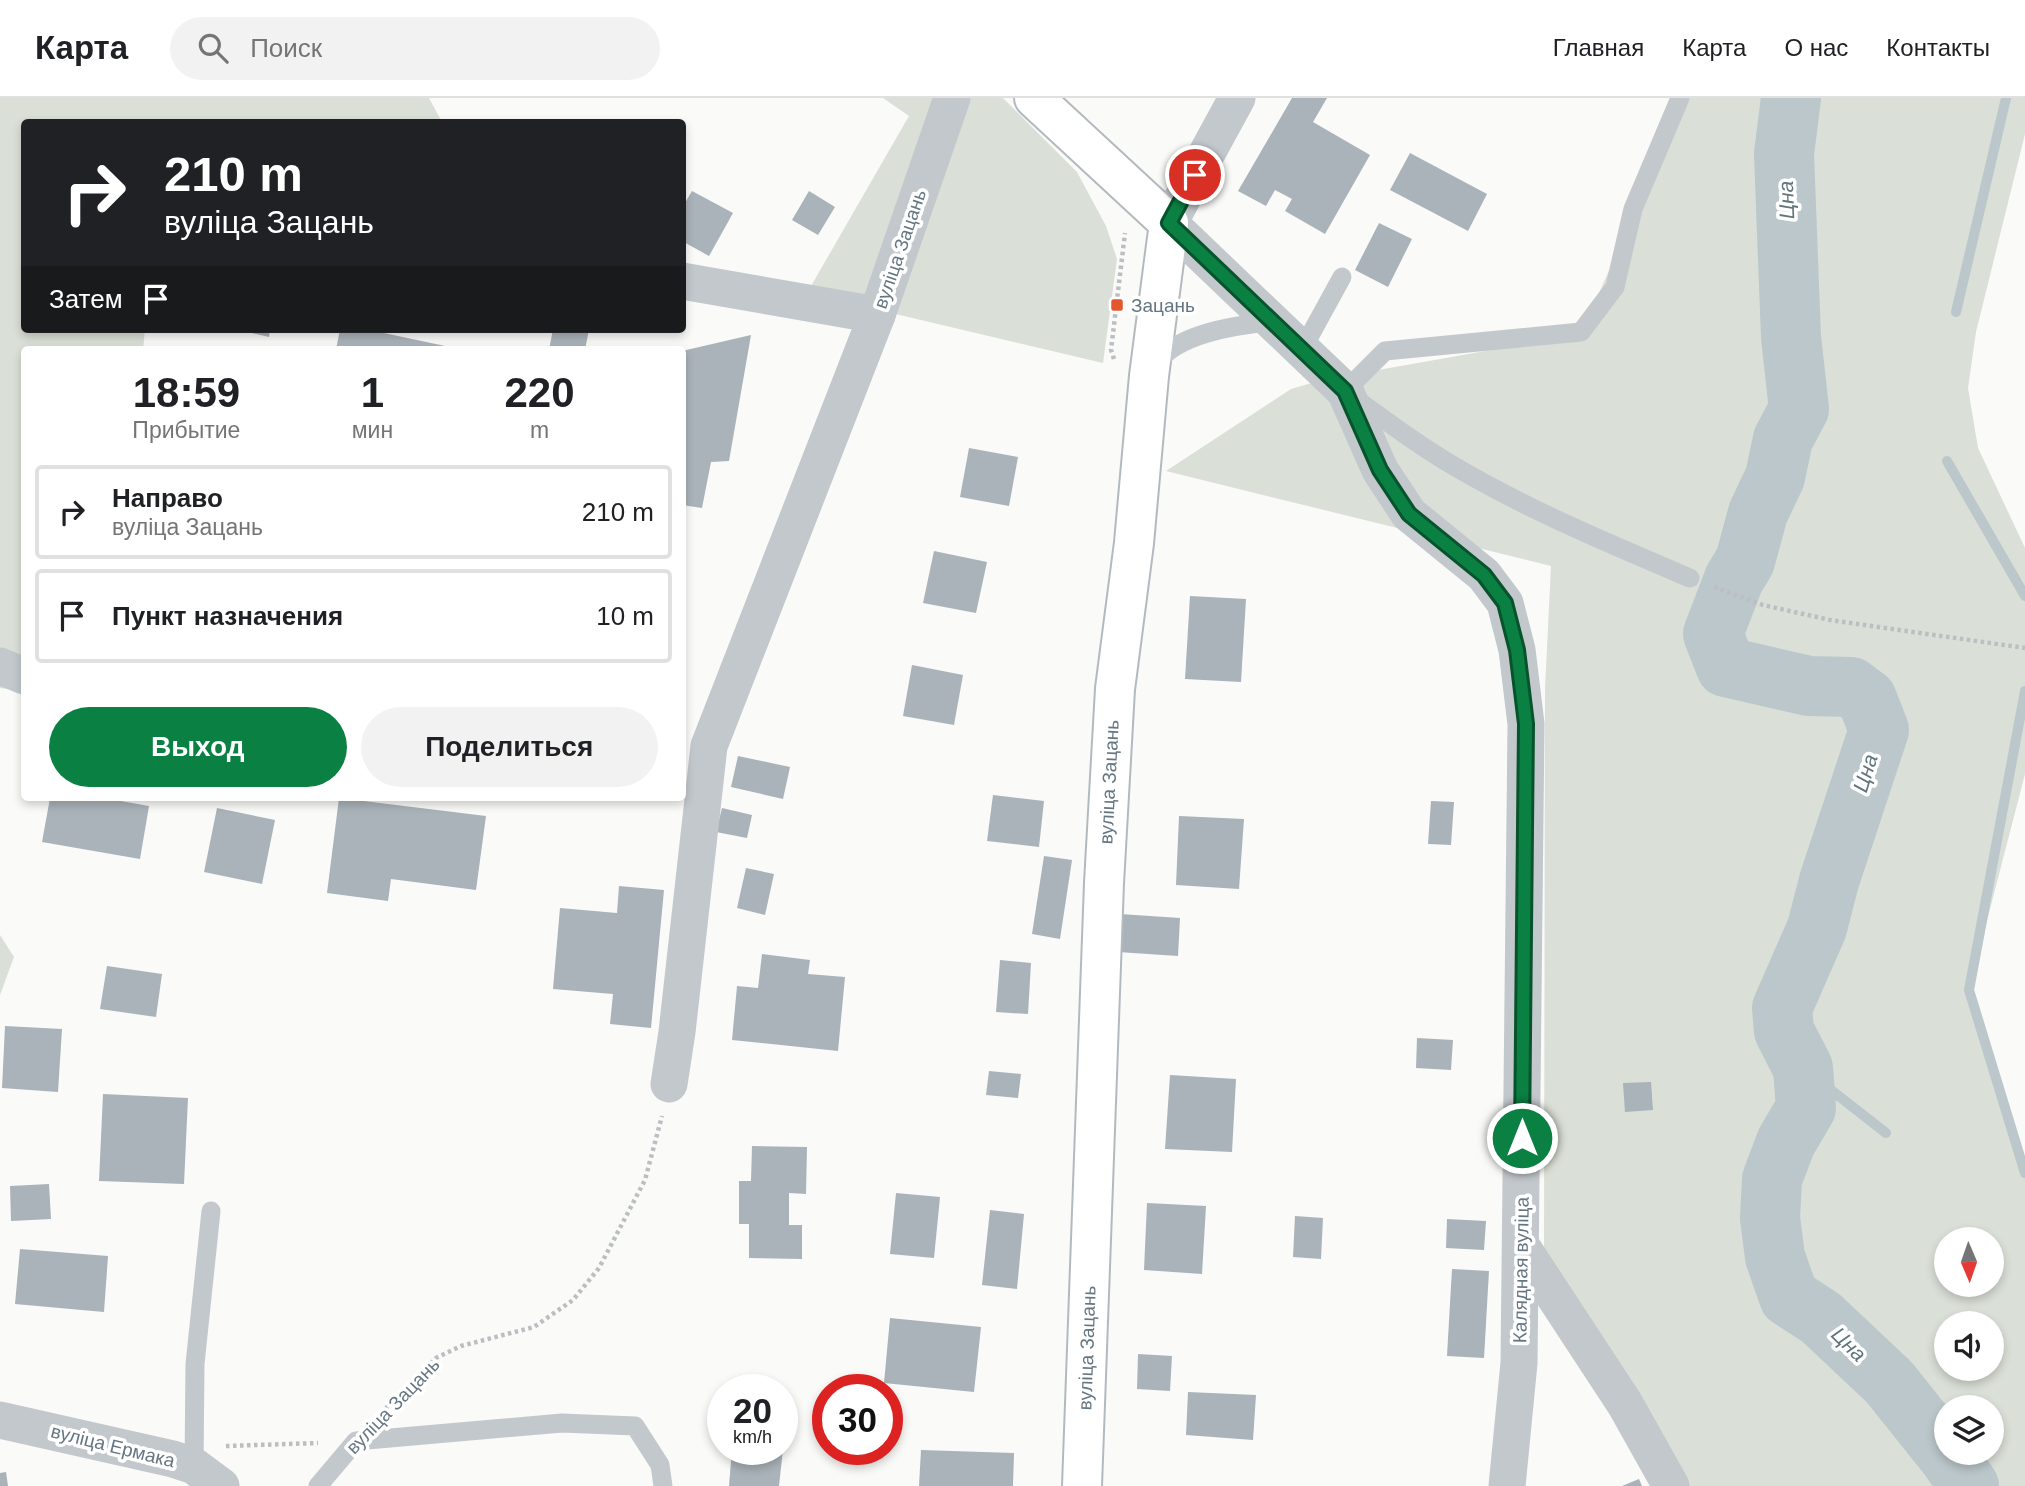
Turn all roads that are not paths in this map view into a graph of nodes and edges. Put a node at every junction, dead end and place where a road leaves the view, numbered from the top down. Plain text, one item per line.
1 (952, 98) edge
2 (1034, 98) edge
3 (1237, 98) edge
4 (1679, 98) edge
5 (1169, 223) junction
6 (1342, 277) dead end
7 (686, 282) edge
8 (877, 316) junction
9 (1271, 322) junction
10 (1302, 350) junction
11 (1149, 376) junction
12 (1345, 391) junction
13 (1690, 578) road end
14 (0, 666) edge
15 (21, 675) edge
16 (696, 745) edge
17 (667, 1095) road end
18 (211, 1212) dead end
19 (1522, 1247) junction
20 (0, 1420) edge
21 (203, 1466) edge
22 (318, 1486) edge
23 (663, 1486) edge
24 (1082, 1486) edge
25 (1507, 1486) edge
26 (1671, 1486) edge

1 - 8 street, вуліца Зацань
2 - 5 street
3 - 5 street, вуліца Зацань
4 - 12 lane
5 - 9 street, Калядная вуліца
5 - 11 street, вуліца Зацань
6 - 10 lane
7 - 8 street
8 - 16 street, вуліца Зацань
9 - 10 street, Калядная вуліца
9 - 11 lane
10 - 12 street, Калядная вуліца
11 - 24 street, вуліца Зацань
12 - 13 lane
12 - 19 street, Калядная вуліца
14 - 15 street
16 - 17 street, вуліца Зацань
18 - 21 lane
19 - 25 street, Калядная вуліца
19 - 26 street
20 - 21 street, вуліца Ермака
22 - 23 lane, вуліца Зацань

